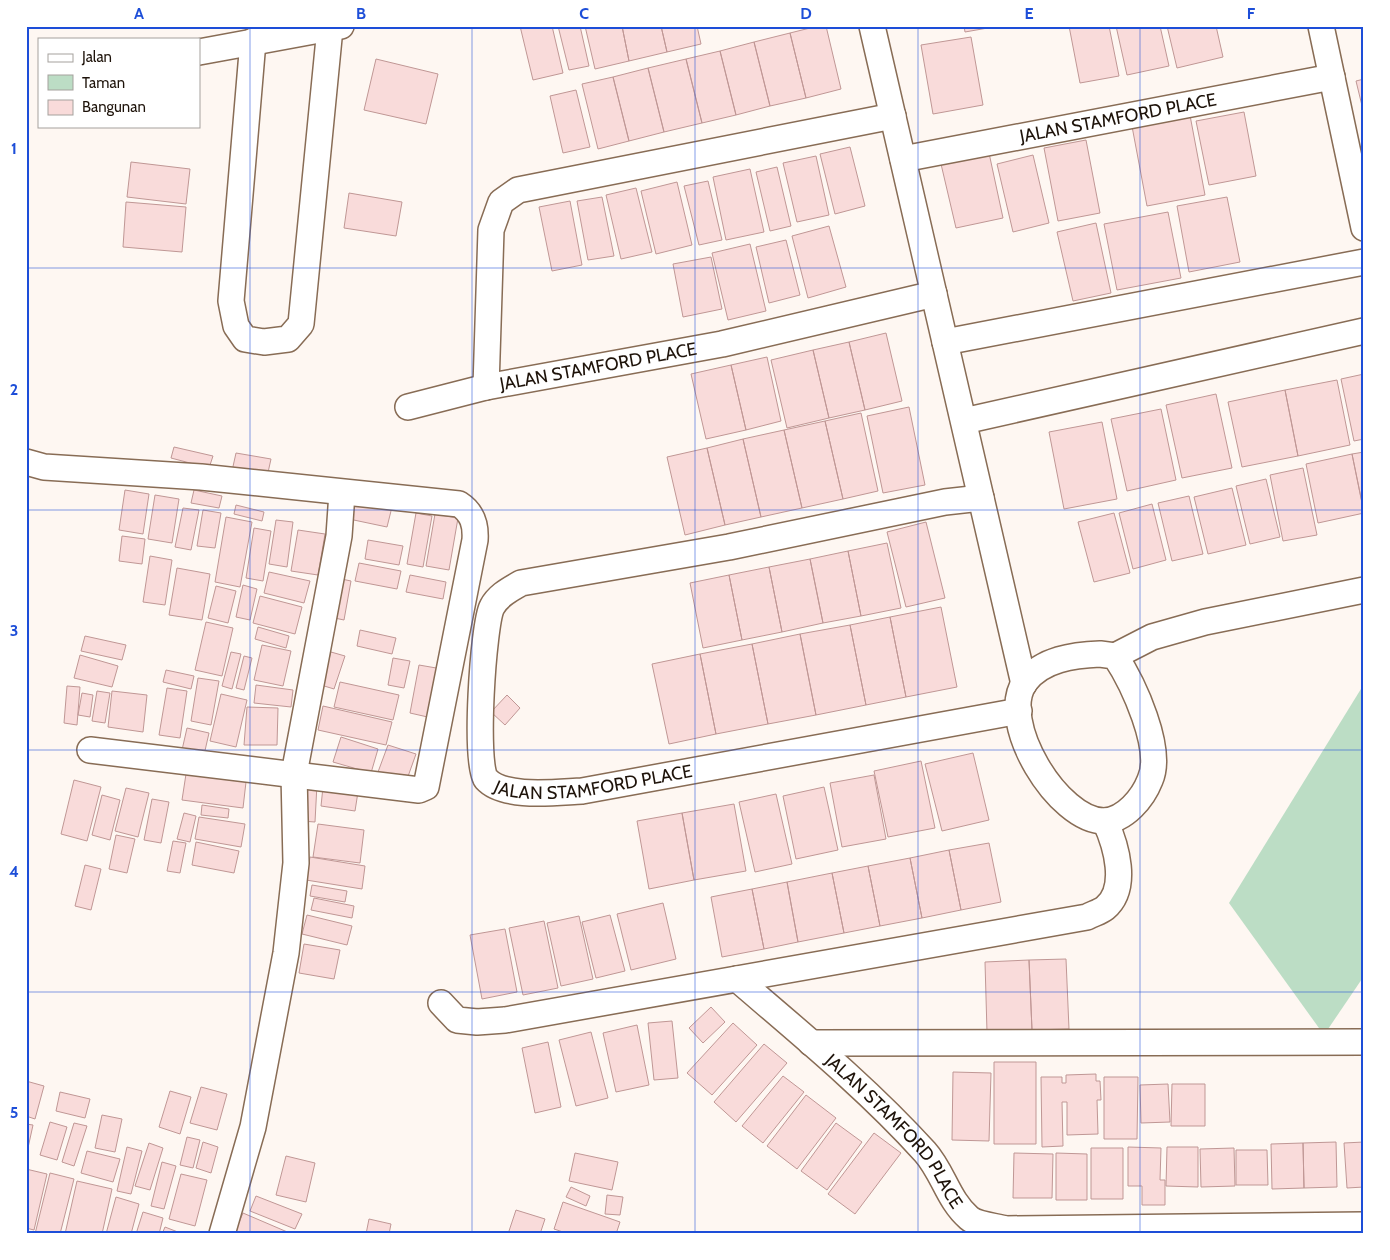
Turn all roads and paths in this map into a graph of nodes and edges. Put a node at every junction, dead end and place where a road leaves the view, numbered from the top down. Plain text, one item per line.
1 (872, 26) edge
2 (1321, 26) edge
3 (336, 27) edge
4 (253, 41) junction
5 (200, 52) edge
6 (1332, 77) junction
7 (893, 116) junction
8 (903, 159) junction
9 (1364, 228) edge
10 (1364, 262) edge
11 (934, 294) junction
12 (1364, 331) edge
13 (945, 342) junction
14 (486, 387) junction
15 (408, 407) dead end
16 (964, 422) junction
17 (26, 462) edge
18 (342, 493) junction
19 (981, 498) junction
20 (1364, 590) edge
21 (1115, 656) junction
22 (1024, 684) junction
23 (1019, 711) junction
24 (90, 750) dead end
25 (294, 774) junction
26 (1105, 821) junction
27 (737, 979) junction
28 (441, 1003) dead end
29 (1364, 1042) edge
30 (811, 1043) junction
31 (1364, 1225) edge
32 (222, 1234) edge

1 - 7 street
2 - 6 street
3 - 4 street
3 - 4 street
4 - 5 street
6 - 8 street, JALAN STAMFORD PLACE
6 - 9 street
7 - 8 street
7 - 14 street, JALAN STAMFORD PLACE
8 - 11 street
10 - 13 street
11 - 13 street
11 - 14 street, JALAN STAMFORD PLACE
12 - 16 street
13 - 16 street
14 - 15 street
16 - 19 street
17 - 18 street
18 - 25 street
18 - 25 street
19 - 22 street
19 - 23 street, JALAN STAMFORD PLACE
20 - 21 street
21 - 22 street
21 - 26 street
22 - 23 street
23 - 26 street
24 - 25 street
25 - 32 street
26 - 27 street
27 - 28 street
27 - 30 street, JALAN STAMFORD PLACE
29 - 30 street, JALAN STAMFORD PLACE
30 - 31 street, JALAN STAMFORD PLACE

